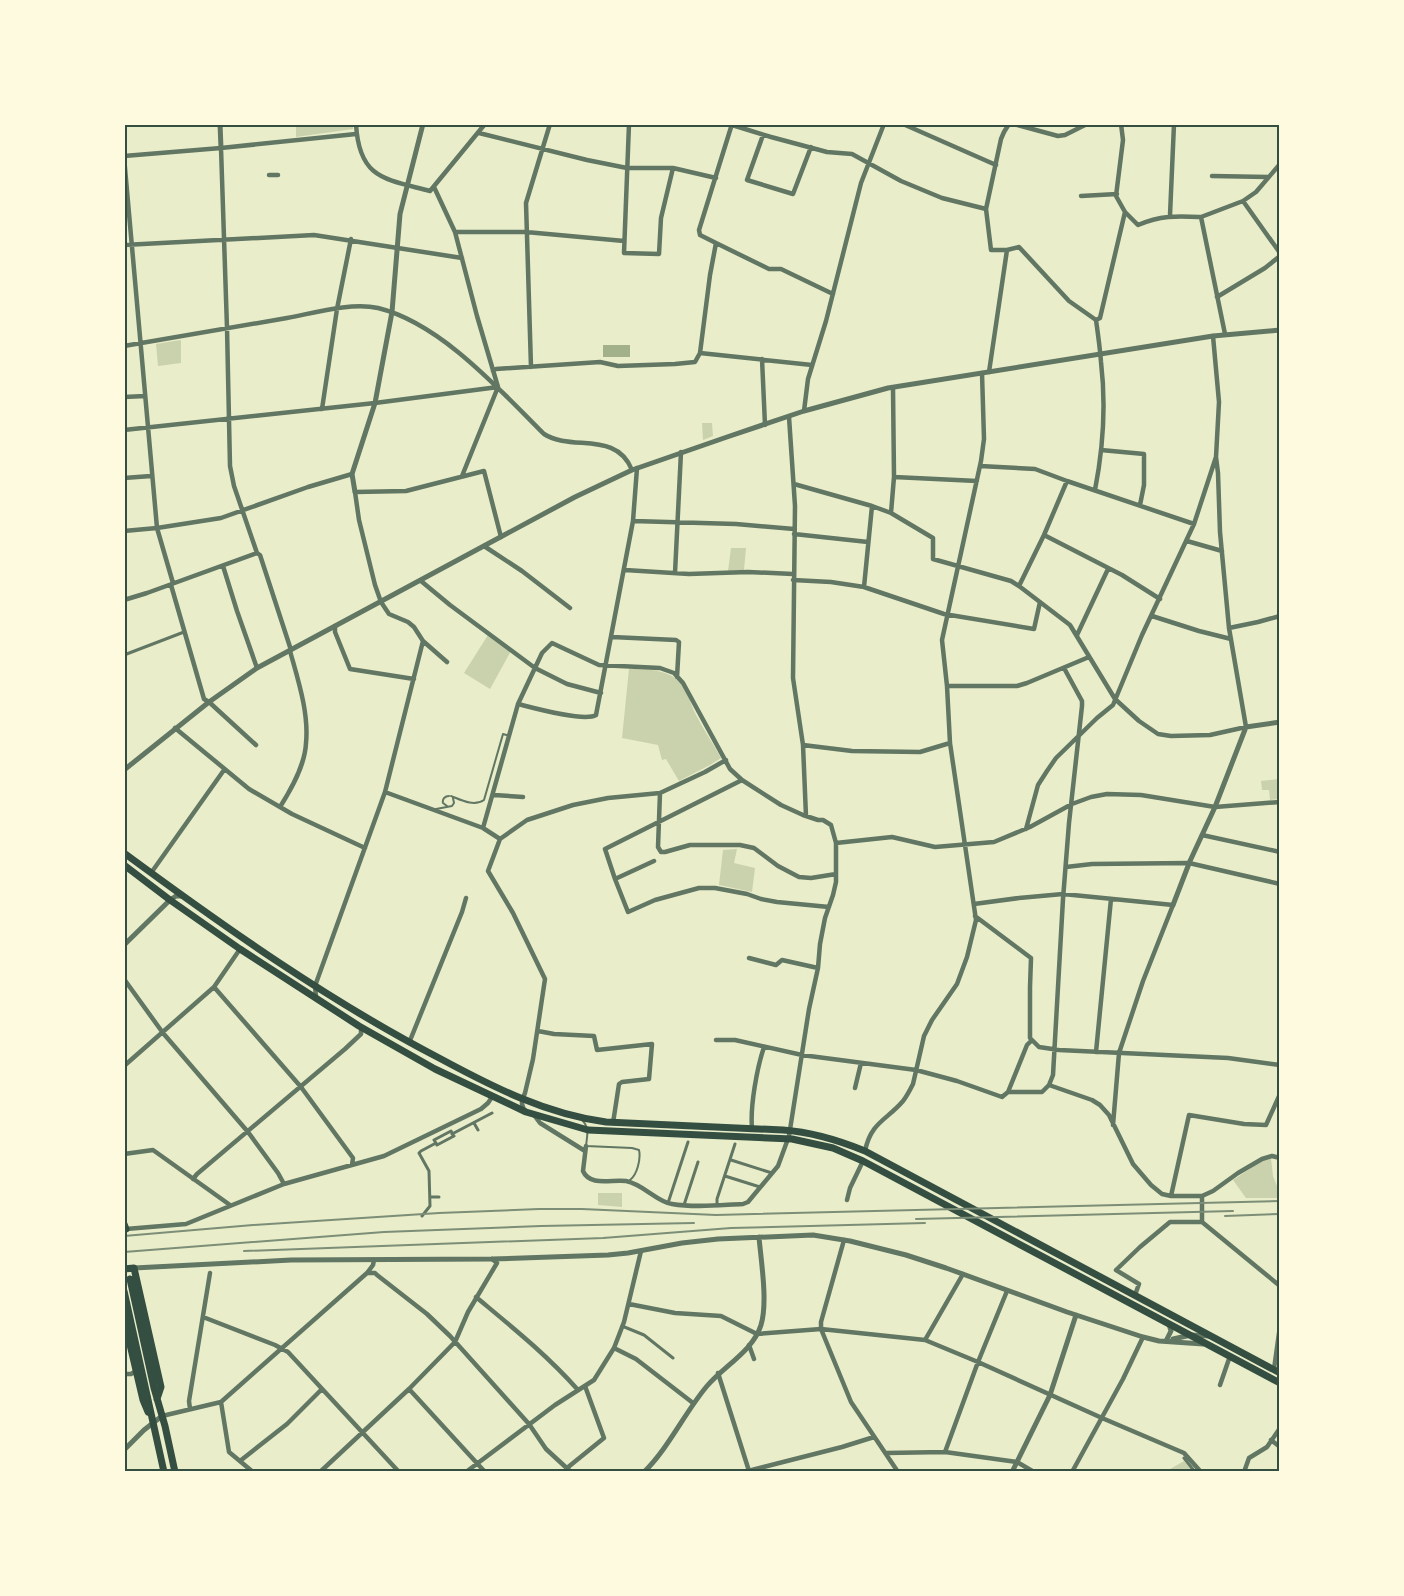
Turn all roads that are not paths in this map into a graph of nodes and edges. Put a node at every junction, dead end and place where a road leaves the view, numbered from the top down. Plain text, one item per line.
1 (220, 124) edge
2 (356, 124) edge
3 (423, 124) edge
4 (485, 124) edge
5 (550, 124) edge
6 (628, 124) edge
7 (884, 124) edge
8 (903, 124) edge
9 (1008, 124) edge
10 (1014, 124) edge
11 (1087, 124) edge
12 (1121, 124) edge
13 (1174, 124) edge
14 (732, 125) edge
15 (479, 133) junction
16 (356, 134) junction
17 (763, 135) junction
18 (812, 147) junction
19 (221, 148) junction
20 (542, 149) junction
21 (124, 156) edge
22 (869, 163) junction
23 (1280, 164) edge
24 (996, 165) junction
25 (627, 168) junction
26 (673, 168) junction
27 (269, 175) dead end
28 (278, 175) dead end
29 (1212, 176) dead end
30 (1268, 177) junction
31 (716, 178) junction
32 (407, 185) junction
33 (432, 189) junction
34 (1117, 194) junction
35 (1081, 196) dead end
36 (1243, 201) junction
37 (986, 209) junction
38 (1125, 212) junction
39 (1170, 216) junction
40 (1201, 217) junction
41 (455, 232) junction
42 (526, 232) junction
43 (224, 238) junction
44 (351, 239) junction
45 (624, 241) junction
46 (716, 243) junction
47 (133, 244) junction
48 (124, 245) edge
49 (397, 248) junction
50 (1007, 249) junction
51 (1280, 254) edge
52 (462, 258) junction
53 (833, 294) junction
54 (1217, 297) junction
55 (337, 309) junction
56 (393, 312) junction
57 (1096, 320) junction
58 (227, 328) junction
59 (1280, 330) edge
60 (1225, 334) junction
61 (1213, 336) junction
62 (141, 343) junction
63 (124, 346) edge
64 (700, 353) junction
65 (1100, 354) junction
66 (762, 359) junction
67 (812, 364) junction
68 (531, 367) junction
69 (494, 371) junction
70 (989, 372) junction
71 (982, 373) junction
72 (498, 387) junction
73 (893, 388) junction
74 (145, 396) junction
75 (124, 397) edge
76 (375, 403) junction
77 (322, 409) junction
78 (804, 411) junction
79 (789, 417) junction
80 (229, 418) junction
81 (765, 424) junction
82 (147, 428) junction
83 (124, 430) edge
84 (1101, 450) junction
85 (681, 452) junction
86 (1216, 457) junction
87 (980, 466) junction
88 (634, 469) junction
89 (351, 474) junction
90 (151, 476) junction
91 (462, 476) junction
92 (894, 477) junction
93 (124, 478) edge
94 (977, 481) junction
95 (1066, 482) junction
96 (794, 484) junction
97 (1095, 490) junction
98 (355, 492) junction
99 (1140, 505) junction
100 (872, 506) junction
101 (243, 510) junction
102 (891, 513) junction
103 (633, 521) junction
104 (679, 522) junction
105 (1194, 524) junction
106 (157, 528) junction
107 (124, 531) edge
108 (794, 532) junction
109 (1044, 535) junction
110 (501, 537) junction
111 (1187, 541) junction
112 (868, 542) junction
113 (484, 546) junction
114 (1222, 551) junction
115 (257, 553) junction
116 (223, 566) junction
117 (957, 566) junction
118 (1108, 569) junction
119 (625, 570) junction
120 (675, 573) junction
121 (793, 574) junction
122 (793, 580) junction
123 (421, 581) junction
124 (172, 584) junction
125 (1019, 586) junction
126 (864, 587) junction
127 (1160, 599) junction
128 (124, 600) edge
129 (381, 602) junction
130 (1040, 602) junction
131 (570, 608) dead end
132 (947, 614) junction
133 (1152, 616) junction
134 (1279, 617) edge
135 (335, 626) junction
136 (1229, 628) junction
137 (185, 632) junction
138 (1077, 635) junction
139 (612, 637) junction
140 (1231, 639) junction
141 (423, 641) junction
142 (291, 651) junction
143 (124, 655) edge
144 (1089, 657) junction
145 (447, 662) dead end
146 (606, 666) junction
147 (257, 668) junction
148 (535, 668) junction
149 (1064, 668) junction
150 (677, 677) junction
151 (414, 679) junction
152 (947, 686) junction
153 (601, 693) junction
154 (1115, 699) junction
155 (209, 702) junction
156 (518, 704) junction
157 (1280, 722) edge
158 (1246, 727) junction
159 (175, 729) junction
160 (1079, 735) junction
161 (510, 736) junction
162 (950, 743) junction
163 (256, 745) dead end
164 (803, 745) junction
165 (726, 760) junction
166 (124, 770) edge
167 (224, 770) junction
168 (742, 780) junction
169 (385, 792) junction
170 (660, 793) junction
171 (494, 795) junction
172 (449, 796) dead end
173 (523, 797) dead end
174 (1280, 802) edge
175 (1072, 804) junction
176 (447, 806) junction
177 (280, 807) junction
178 (1215, 807) junction
179 (434, 810) junction
180 (806, 816) junction
181 (658, 824) junction
182 (483, 828) junction
183 (1026, 829) junction
184 (1202, 835) junction
185 (500, 839) junction
186 (836, 843) junction
187 (964, 845) junction
188 (365, 849) junction
189 (1280, 852) edge
190 (124, 853) edge
191 (654, 861) dead end
192 (1189, 863) junction
193 (124, 866) edge
194 (1066, 867) junction
195 (151, 873) junction
196 (836, 874) junction
197 (615, 879) junction
198 (1280, 884) edge
199 (1063, 894) junction
200 (183, 896) junction
201 (466, 898) dead end
202 (1111, 899) junction
203 (170, 900) junction
204 (974, 904) junction
205 (1173, 905) junction
206 (829, 907) junction
207 (975, 916) junction
208 (124, 945) edge
209 (240, 949) junction
210 (749, 958) dead end
211 (818, 968) junction
212 (124, 979) edge
213 (315, 986) junction
214 (214, 987) junction
215 (317, 999) junction
216 (359, 1026) junction
217 (538, 1031) junction
218 (163, 1033) junction
219 (716, 1040) dead end
220 (1032, 1040) junction
221 (409, 1042) junction
222 (764, 1047) junction
223 (1055, 1049) junction
224 (1096, 1052) junction
225 (1119, 1053) junction
226 (802, 1055) junction
227 (861, 1063) junction
228 (1280, 1065) edge
229 (124, 1066) edge
230 (916, 1070) junction
231 (1050, 1084) junction
232 (301, 1087) junction
233 (855, 1088) dead end
234 (1008, 1092) junction
235 (1280, 1094) edge
236 (492, 1097) junction
237 (522, 1100) junction
238 (492, 1113) dead end
239 (529, 1113) junction
240 (577, 1117) junction
241 (474, 1123) junction
242 (613, 1123) junction
243 (1113, 1125) junction
244 (592, 1126) junction
245 (752, 1128) junction
246 (478, 1130) dead end
247 (248, 1132) junction
248 (790, 1134) junction
249 (688, 1142) dead end
250 (735, 1144) dead end
251 (585, 1149) junction
252 (865, 1150) junction
253 (124, 1154) edge
254 (1280, 1158) edge
255 (730, 1160) junction
256 (862, 1161) junction
257 (698, 1162) dead end
258 (352, 1165) junction
259 (772, 1173) junction
260 (725, 1176) junction
261 (193, 1179) junction
262 (625, 1181) junction
263 (284, 1184) junction
264 (760, 1187) junction
265 (1171, 1196) junction
266 (1202, 1196) junction
267 (430, 1197) junction
268 (439, 1197) dead end
269 (847, 1200) dead end
270 (667, 1203) junction
271 (230, 1205) junction
272 (684, 1205) junction
273 (717, 1205) junction
274 (422, 1216) dead end
275 (1202, 1222) junction
276 (125, 1227) edge
277 (759, 1237) junction
278 (844, 1240) junction
279 (641, 1251) junction
280 (492, 1258) junction
281 (374, 1260) junction
282 (134, 1268) junction
283 (124, 1269) edge
284 (210, 1273) dead end
285 (367, 1273) junction
286 (963, 1274) junction
287 (130, 1279) dead end
288 (1280, 1286) edge
289 (124, 1291) edge
290 (1007, 1291) junction
291 (1135, 1295) junction
292 (476, 1297) junction
293 (629, 1304) junction
294 (1164, 1311) junction
295 (1076, 1315) junction
296 (203, 1317) junction
297 (124, 1319) edge
298 (1169, 1324) junction
299 (622, 1326) junction
300 (1280, 1326) edge
301 (1178, 1328) junction
302 (820, 1329) junction
303 (757, 1334) junction
304 (1191, 1335) junction
305 (1143, 1337) junction
306 (1215, 1337) junction
307 (925, 1340) junction
308 (1279, 1340) edge
309 (1166, 1341) junction
310 (455, 1342) junction
311 (749, 1345) junction
312 (1210, 1345) junction
313 (281, 1348) junction
314 (614, 1348) junction
315 (1230, 1356) junction
316 (673, 1358) dead end
317 (754, 1359) dead end
318 (978, 1362) junction
319 (136, 1371) junction
320 (1277, 1371) edge
321 (718, 1373) junction
322 (124, 1374) edge
323 (1280, 1383) edge
324 (1220, 1385) dead end
325 (585, 1386) junction
326 (322, 1389) junction
327 (409, 1389) junction
328 (578, 1390) junction
329 (1050, 1395) junction
330 (157, 1399) junction
331 (220, 1402) junction
332 (693, 1403) junction
333 (190, 1409) junction
334 (162, 1416) junction
335 (1102, 1418) junction
336 (153, 1423) junction
337 (529, 1424) junction
338 (1280, 1428) edge
339 (364, 1434) junction
340 (874, 1437) junction
341 (1271, 1440) junction
342 (1280, 1447) edge
343 (124, 1450) edge
344 (945, 1452) junction
345 (886, 1453) junction
346 (1184, 1458) dead end
347 (240, 1461) junction
348 (1017, 1462) junction
349 (478, 1463) junction
350 (569, 1470) edge
351 (747, 1471) edge
352 (164, 1472) edge
353 (175, 1472) edge
354 (253, 1472) edge
355 (320, 1472) edge
356 (399, 1472) edge
357 (466, 1472) edge
358 (485, 1472) edge
359 (644, 1472) edge
360 (898, 1472) edge
361 (1011, 1472) edge
362 (1034, 1472) edge
363 (1072, 1472) edge
364 (1196, 1472) edge
365 (1201, 1472) edge
366 (1244, 1472) edge

1 - 19 street
2 - 16 street
3 - 32 street
4 - 15 street
5 - 20 street
6 - 25 street
7 - 22 street
8 - 24 street
9 - 24 street
10 - 11 street
12 - 34 street
13 - 39 street
14 - 17 street
14 - 31 street
15 - 20 street
15 - 33 street
16 - 19 street
16 - 32 street
17 - 18 street
17 - 18 street
18 - 22 street
19 - 21 street
19 - 43 street
20 - 25 street
20 - 42 street
21 - 47 street
22 - 37 street
22 - 53 street
23 - 30 street
24 - 37 street
25 - 26 street
25 - 45 street
26 - 31 street
26 - 45 street
27 - 28 street
29 - 30 street
30 - 36 street
31 - 46 street
32 - 33 street
32 - 49 street
33 - 41 street
34 - 35 street
34 - 38 street
36 - 40 street
36 - 51 street
37 - 50 street
38 - 39 street
38 - 57 street
39 - 40 street
40 - 54 street
41 - 42 street
41 - 52 street
42 - 45 street
42 - 68 street
43 - 44 street
43 - 47 street
43 - 58 street
44 - 49 street
44 - 55 street
46 - 53 street
46 - 64 street
47 - 48 street
47 - 62 street
49 - 52 street
49 - 56 street
50 - 57 street
50 - 70 street
51 - 54 street
52 - 69 street
53 - 67 street
54 - 60 street
55 - 56 street
55 - 58 street
55 - 77 street
56 - 72 street
56 - 76 street
57 - 65 street
58 - 62 street
58 - 80 street
59 - 60 street
60 - 61 street
61 - 65 street
61 - 86 street
62 - 63 street
62 - 74 street
64 - 66 street
64 - 68 street
65 - 70 street
65 - 84 street
66 - 67 street
66 - 81 street
67 - 78 street
68 - 69 street
69 - 72 street
70 - 71 street
71 - 73 street
71 - 87 street
72 - 76 street
72 - 88 street
72 - 91 street
73 - 78 street
73 - 92 street
74 - 75 street
74 - 82 street
76 - 77 street
76 - 89 street
77 - 80 street
78 - 79 street
79 - 81 street
79 - 96 street
80 - 82 street
80 - 101 street
81 - 85 street
82 - 83 street
82 - 90 street
84 - 97 street
84 - 99 street
85 - 88 street
85 - 104 street
86 - 105 street
86 - 114 street
87 - 94 street
87 - 95 street
88 - 103 street
88 - 110 street
89 - 98 street
89 - 101 street
90 - 93 street
90 - 106 street
91 - 98 street
91 - 110 street
92 - 94 street
92 - 102 street
94 - 117 street
95 - 97 street
95 - 109 street
96 - 100 street
96 - 108 street
97 - 99 street
98 - 129 street
99 - 105 street
100 - 102 street
100 - 112 street
101 - 106 street
101 - 115 street
102 - 117 street
103 - 104 street
103 - 119 street
104 - 108 street
104 - 120 street
105 - 111 street
106 - 107 street
106 - 124 street
108 - 112 street
108 - 121 street
109 - 118 street
109 - 125 street
110 - 113 street
111 - 114 street
111 - 127 street
112 - 126 street
113 - 123 street
113 - 131 street
114 - 136 street
115 - 116 street
115 - 142 street
116 - 124 street
116 - 147 street
117 - 125 street
117 - 132 street
118 - 127 street
118 - 138 street
119 - 120 street
119 - 139 street
120 - 121 street
121 - 122 street
122 - 126 street
122 - 164 street
123 - 129 street
123 - 148 street
124 - 128 street
124 - 137 street
125 - 130 street
126 - 132 street
127 - 133 street
129 - 135 street
129 - 141 street
130 - 132 street
130 - 138 street
132 - 152 street
133 - 140 street
133 - 154 street
134 - 136 street
135 - 142 street
135 - 151 street
136 - 140 street
137 - 143 street
137 - 155 street
138 - 144 street
139 - 146 street
139 - 150 street
140 - 158 street
141 - 145 street
141 - 151 street
142 - 147 street
142 - 177 street
144 - 149 street
144 - 154 street
146 - 148 street
146 - 150 street
146 - 153 street
147 - 155 street
148 - 153 street
148 - 156 street
149 - 152 street
149 - 160 street
150 - 165 street
151 - 169 street
152 - 162 street
153 - 156 street
154 - 158 street
154 - 160 street
155 - 159 street
155 - 163 street
156 - 161 street
157 - 158 street
158 - 178 street
159 - 166 street
159 - 167 street
160 - 175 street
160 - 183 street
161 - 171 street
161 - 176 lane
162 - 164 street
162 - 187 street
164 - 180 street
165 - 168 street
165 - 170 street
167 - 177 street
167 - 195 street
168 - 180 street
168 - 181 street
169 - 179 street
169 - 188 street
170 - 181 street
170 - 185 street
171 - 173 street
171 - 182 street
172 - 176 lane
174 - 178 street
175 - 178 street
175 - 183 street
175 - 194 street
176 - 179 lane
177 - 188 street
178 - 184 street
179 - 182 street
180 - 186 street
181 - 196 street
181 - 197 street
182 - 185 street
183 - 187 street
184 - 189 street
184 - 192 street
185 - 217 street
186 - 187 street
186 - 196 street
187 - 204 street
188 - 213 street
190 - 195 main road
191 - 197 street
192 - 194 street
192 - 198 street
192 - 205 street
193 - 203 main road
194 - 199 street
195 - 200 main road
196 - 206 street
197 - 206 street
199 - 202 street
199 - 204 street
199 - 223 street
200 - 203 street
200 - 213 main road
201 - 221 street
202 - 205 street
202 - 224 street
203 - 208 street
203 - 209 main road
204 - 207 street
205 - 225 street
206 - 211 street
207 - 220 street
207 - 230 street
209 - 214 street
209 - 215 main road
210 - 211 street
211 - 226 street
212 - 218 street
213 - 215 street
213 - 221 main road
214 - 218 street
214 - 232 street
215 - 216 main road
216 - 232 street
216 - 236 main road
217 - 237 street
217 - 242 street
218 - 229 street
218 - 247 street
219 - 222 street
220 - 223 street
220 - 234 street
221 - 237 main road
222 - 226 street
222 - 245 street
223 - 224 street
223 - 231 street
224 - 225 street
225 - 228 street
225 - 243 street
226 - 227 street
226 - 248 street
227 - 230 street
227 - 233 street
230 - 234 street
230 - 252 street
231 - 234 street
231 - 243 street
232 - 247 street
232 - 258 street
235 - 265 street
236 - 239 main road
236 - 258 street
237 - 239 street
237 - 240 main road
238 - 241 street
239 - 244 main road
239 - 251 street
240 - 244 main road
240 - 244 lane
241 - 246 street
241 - 267 street
242 - 244 main road
242 - 245 main road
243 - 265 street
244 - 248 main road
244 - 251 lane
245 - 248 main road
247 - 261 street
247 - 263 street
248 - 252 main road
248 - 256 main road
248 - 259 street
249 - 270 street
250 - 255 street
251 - 262 street
251 - 262 lane
252 - 291 main road
253 - 261 street
254 - 266 street
255 - 259 street
255 - 260 street
256 - 269 street
256 - 298 main road
257 - 272 street
258 - 263 street
259 - 264 street
260 - 264 street
260 - 273 street
261 - 271 street
262 - 270 street
263 - 271 street
264 - 273 street
265 - 266 street
266 - 275 street
267 - 268 street
267 - 274 street
270 - 272 street
271 - 276 street
272 - 273 street
275 - 288 street
275 - 291 street
277 - 278 street
277 - 279 street
277 - 303 street
278 - 286 street
278 - 302 street
279 - 280 street
279 - 293 street
280 - 281 street
280 - 292 street
281 - 282 street
281 - 285 street
282 - 283 main road
282 - 330 main road
284 - 296 street
285 - 310 street
285 - 313 street
286 - 290 street
286 - 307 street
287 - 330 main road
289 - 336 main road
290 - 295 street
290 - 318 street
291 - 294 main road
292 - 310 street
292 - 328 street
293 - 299 street
293 - 303 street
294 - 301 street
294 - 306 main road
295 - 305 street
295 - 329 street
296 - 313 street
296 - 333 street
297 - 319 main road
298 - 301 main road
298 - 309 street
299 - 314 street
299 - 316 street
300 - 308 street
301 - 304 main road
301 - 309 street
302 - 303 street
302 - 307 street
302 - 340 street
303 - 311 street
304 - 306 street
304 - 309 street
304 - 312 main road
305 - 309 street
305 - 335 street
306 - 320 main road
307 - 318 street
308 - 320 street
309 - 312 street
310 - 327 street
310 - 337 street
311 - 317 street
311 - 321 street
312 - 315 main road
313 - 326 street
313 - 331 street
314 - 325 street
314 - 332 street
315 - 323 main road
315 - 324 street
318 - 329 street
318 - 344 street
319 - 322 street
319 - 336 main road
321 - 332 street
321 - 351 street
325 - 328 street
325 - 350 street
326 - 339 street
326 - 347 street
327 - 339 street
327 - 349 street
328 - 337 street
329 - 335 street
329 - 348 street
330 - 334 main road
331 - 333 street
331 - 347 street
332 - 359 street
333 - 334 street
334 - 336 street
334 - 353 main road
335 - 363 street
335 - 365 street
336 - 343 street
336 - 352 main road
337 - 349 street
337 - 350 street
338 - 341 street
339 - 355 street
339 - 356 street
340 - 345 street
340 - 351 street
341 - 342 street
341 - 366 street
344 - 345 street
344 - 348 street
345 - 360 street
346 - 364 street
347 - 354 street
348 - 361 street
348 - 362 street
349 - 357 street
349 - 358 street

